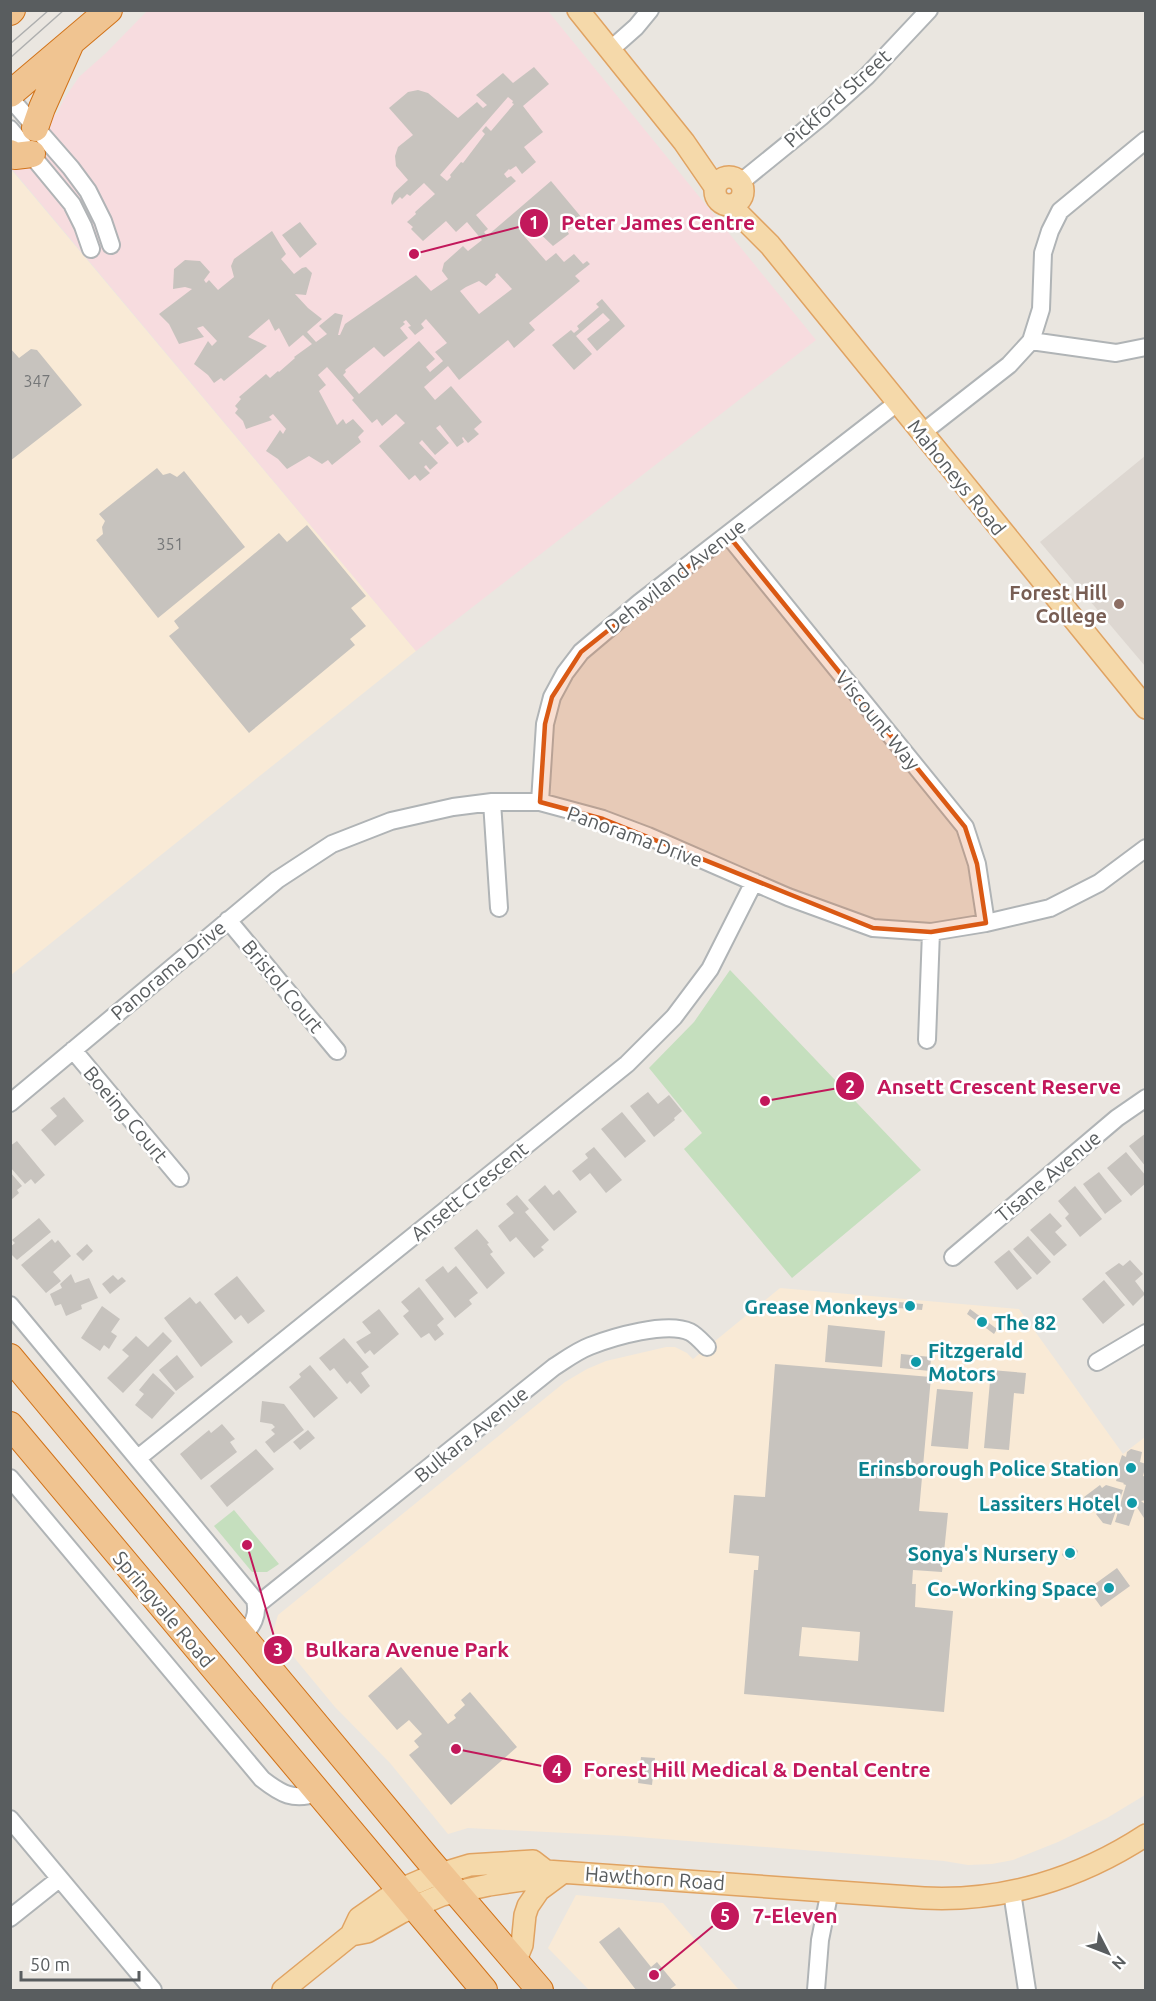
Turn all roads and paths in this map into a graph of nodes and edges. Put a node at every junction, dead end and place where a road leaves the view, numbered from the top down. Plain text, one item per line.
1 (109, 10) edge
2 (578, 10) edge
3 (650, 10) edge
4 (929, 10) edge
5 (71, 42) junction
6 (610, 50) junction
7 (10, 94) edge
8 (10, 98) edge
9 (23, 128) edge
10 (1146, 140) edge
11 (21, 154) edge
12 (732, 188) junction
13 (111, 245) dead end
14 (91, 249) dead end
15 (1030, 341) junction
16 (1146, 347) edge
17 (897, 403) junction
18 (922, 434) junction
19 (728, 535) junction
20 (1146, 708) edge
21 (492, 802) junction
22 (540, 802) junction
23 (1146, 848) edge
24 (754, 882) junction
25 (499, 908) dead end
26 (228, 920) junction
27 (986, 923) junction
28 (931, 932) junction
29 (927, 1040) dead end
30 (73, 1050) junction
31 (337, 1051) dead end
32 (1146, 1098) edge
33 (10, 1104) edge
34 (180, 1178) dead end
35 (953, 1257) dead end
36 (10, 1305) edge
37 (1146, 1333) edge
38 (707, 1347) dead end
39 (10, 1357) edge
40 (1097, 1362) dead end
41 (10, 1425) edge
42 (138, 1458) junction
43 (10, 1478) edge
44 (256, 1605) junction
45 (242, 1636) junction
46 (318, 1793) junction
47 (10, 1819) edge
48 (1146, 1835) edge
49 (554, 1872) junction
50 (59, 1879) junction
51 (447, 1882) junction
52 (830, 1890) junction
53 (1012, 1892) junction
54 (406, 1898) junction
55 (10, 1918) edge
56 (515, 1962) junction
57 (153, 1990) edge
58 (283, 1990) edge
59 (484, 1990) edge
60 (540, 1990) edge
61 (816, 1990) edge
62 (1027, 1990) edge

1 - 5 highway
2 - 6 main road, Mahoneys Road
3 - 6 street
4 - 12 street, Pickford Street
5 - 7 highway
5 - 9 highway
6 - 12 main road, Mahoneys Road
8 - 9 street
9 - 11 street
9 - 13 street
10 - 15 street
11 - 14 street
12 - 17 main road, Mahoneys Road
15 - 16 street
15 - 18 street
17 - 18 main road, Mahoneys Road
17 - 19 street, Dehaviland Avenue
18 - 20 main road, Mahoneys Road
19 - 22 street, Dehaviland Avenue
19 - 27 street, Viscount Way
21 - 22 street, Panorama Drive
21 - 25 street
21 - 26 street, Panorama Drive
22 - 24 street, Panorama Drive
23 - 27 street, Panorama Drive
24 - 28 street, Panorama Drive
24 - 42 street, Ansett Crescent
26 - 30 street, Panorama Drive
26 - 31 street, Bristol Court
27 - 28 street, Panorama Drive
28 - 29 street
30 - 33 street, Panorama Drive
30 - 34 street, Boeing Court
32 - 35 street, Tisane Avenue
36 - 42 street
37 - 40 street
38 - 44 street, Bulkara Avenue
39 - 45 highway
41 - 46 highway, Springvale Road
42 - 44 street
43 - 46 street, Springvale Road
44 - 45 street
45 - 51 highway
46 - 54 highway, Springvale Road
47 - 50 street
48 - 53 main road, Hawthorn Road
49 - 51 main road, Hawthorn Road
49 - 52 main road, Hawthorn Road
49 - 56 main road
50 - 55 street
50 - 57 street
51 - 54 main road, Hawthorn Road
51 - 56 highway
52 - 53 main road, Hawthorn Road
52 - 61 street
53 - 62 street
54 - 58 main road, Hawthorn Road
54 - 59 highway, Springvale Road
56 - 60 highway

